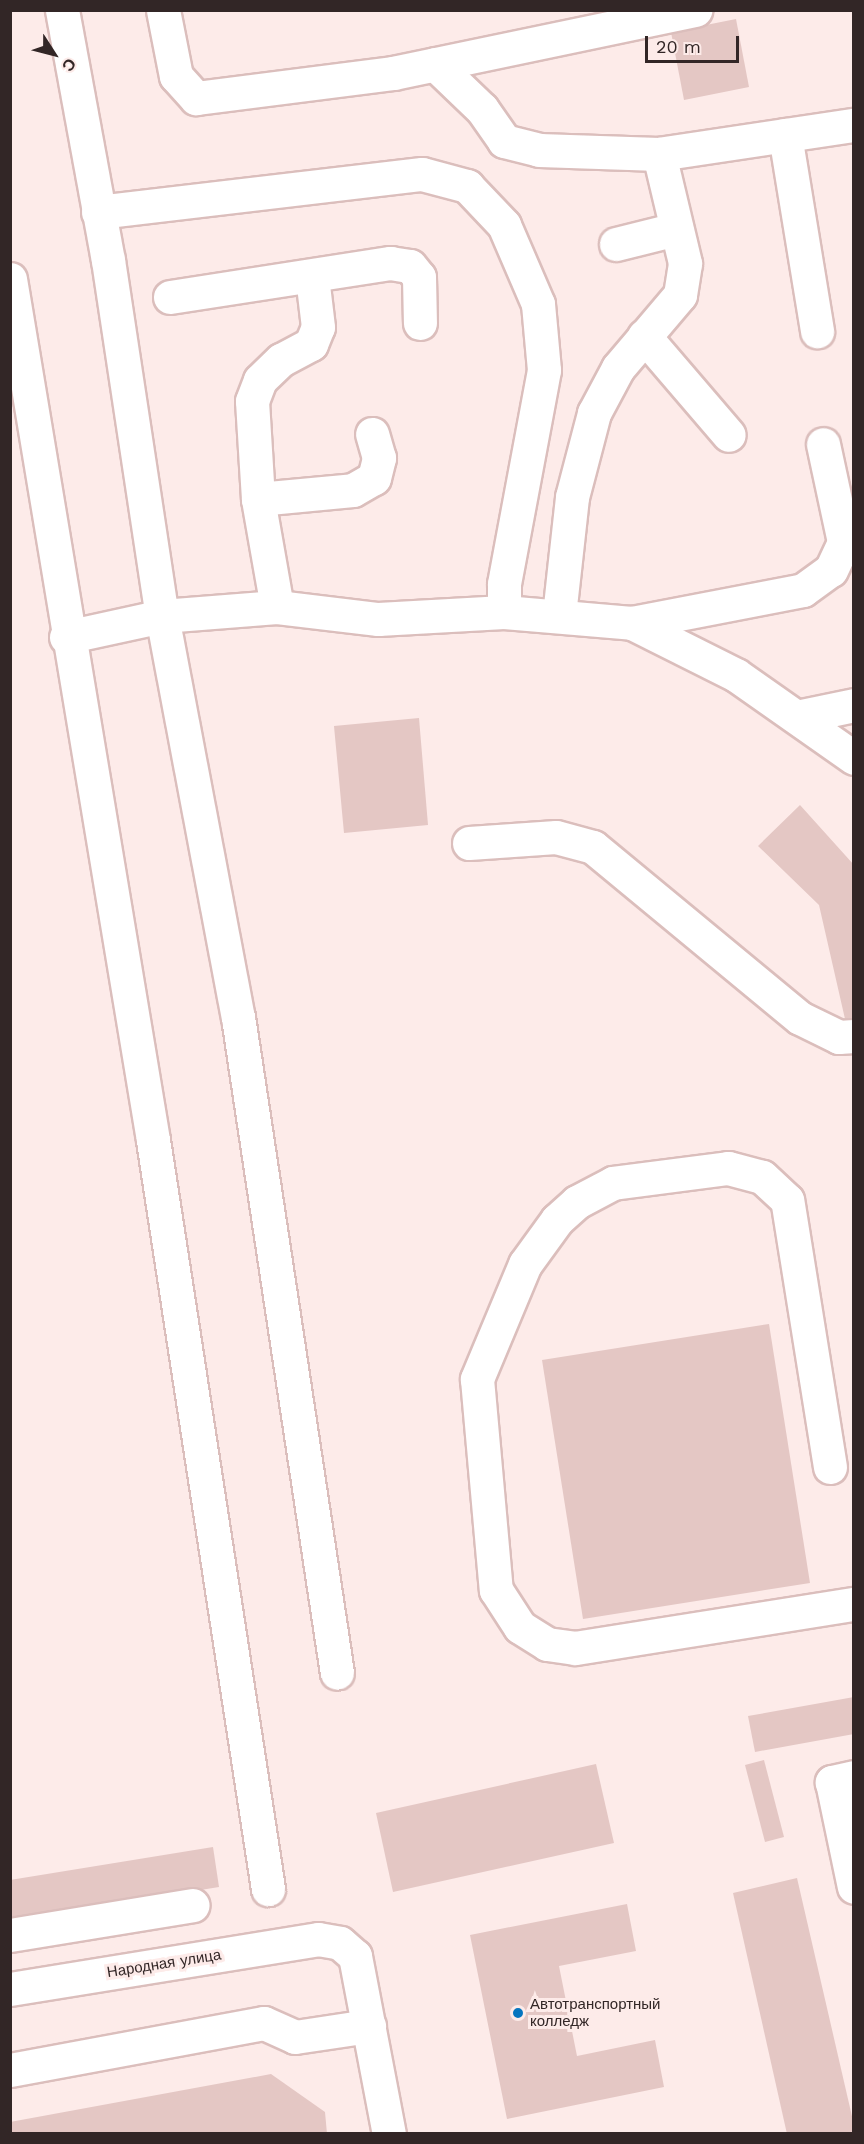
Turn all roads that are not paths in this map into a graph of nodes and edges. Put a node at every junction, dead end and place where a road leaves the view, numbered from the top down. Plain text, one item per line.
1 (62, 10) edge
2 (163, 10) edge
3 (695, 10) edge
4 (435, 64) junction
5 (854, 125) edge
6 (785, 135) junction
7 (659, 154) junction
8 (98, 212) junction
9 (676, 229) junction
10 (616, 244) dead end
11 (312, 277) junction
12 (10, 279) edge
13 (170, 297) dead end
14 (420, 323) dead end
15 (818, 331) dead end
16 (644, 336) junction
17 (372, 434) dead end
18 (729, 435) dead end
19 (823, 444) dead end
20 (258, 499) junction
21 (277, 607) junction
22 (504, 612) junction
23 (559, 615) junction
24 (162, 616) junction
25 (632, 623) junction
26 (66, 637) junction
27 (854, 705) edge
28 (797, 717) junction
29 (854, 758) edge
30 (469, 843) dead end
31 (854, 1036) edge
32 (830, 1467) dead end
33 (854, 1604) edge
34 (337, 1673) dead end
35 (854, 1777) edge
36 (854, 1887) edge
37 (268, 1889) dead end
38 (193, 1905) dead end
39 (10, 1935) edge
40 (10, 1989) edge
41 (369, 2026) junction
42 (10, 2070) edge
43 (389, 2133) edge

1 - 8 street
2 - 4 street
3 - 4 street
4 - 7 street
5 - 6 street
6 - 7 street
6 - 15 street
7 - 9 street
8 - 22 street
8 - 24 street
9 - 10 street
9 - 16 street
11 - 13 street
11 - 14 street
11 - 20 street
12 - 26 street
16 - 18 street
16 - 23 street
17 - 20 street
19 - 25 street
20 - 21 street
21 - 22 street
21 - 24 street
22 - 23 street
23 - 25 street
24 - 26 street
24 - 34 street
25 - 28 street
26 - 37 street
27 - 28 street
28 - 29 street
30 - 31 street
32 - 33 street
35 - 36 street
38 - 39 street
40 - 41 street, Народная улица
41 - 42 street
41 - 43 street

